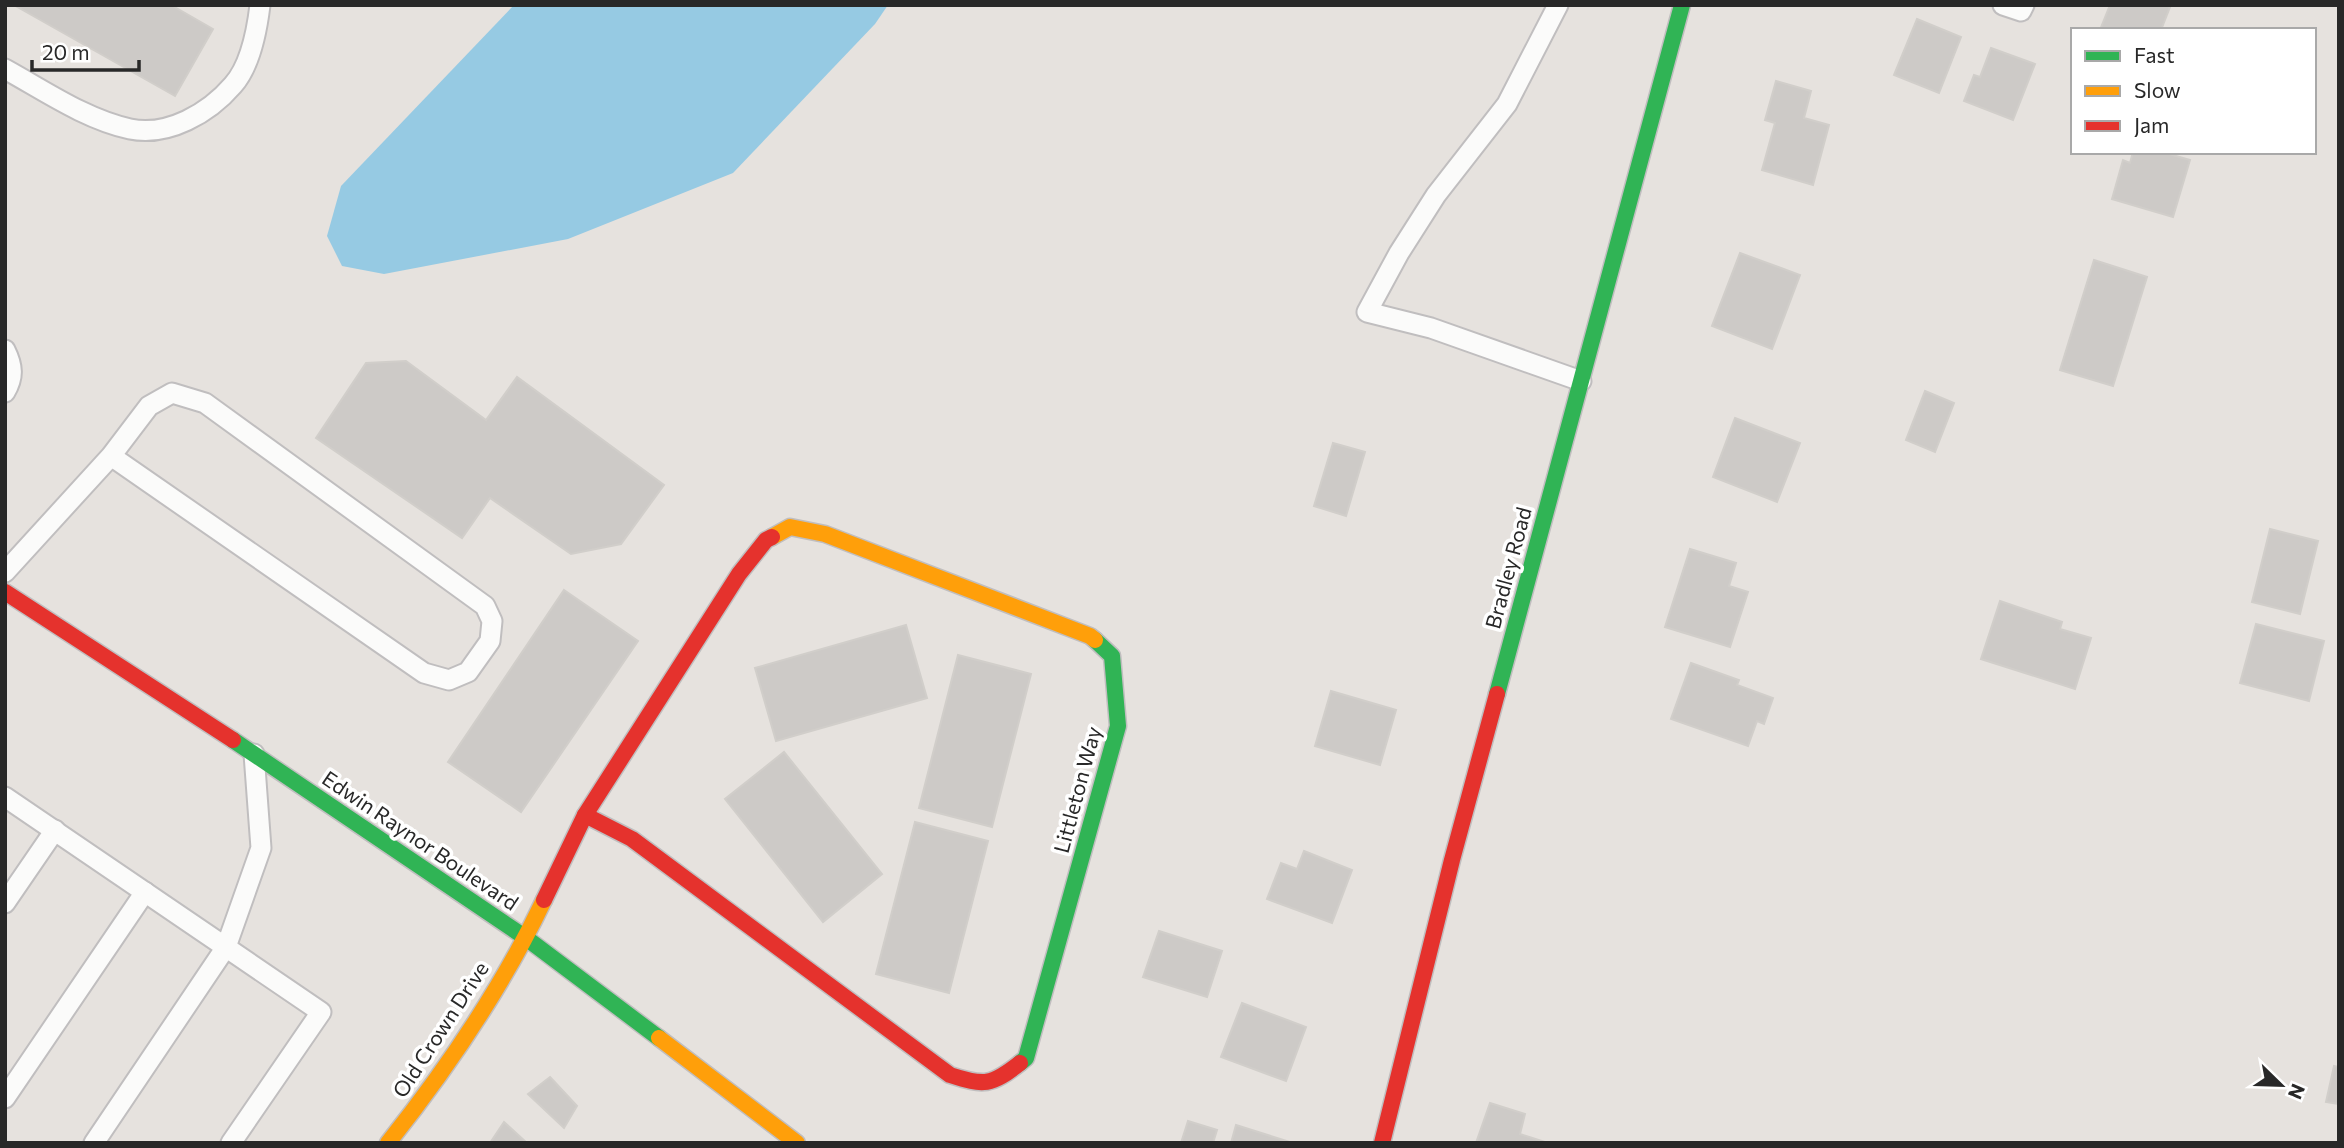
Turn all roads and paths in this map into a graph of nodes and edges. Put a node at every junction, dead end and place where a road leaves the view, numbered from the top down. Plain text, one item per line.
1 (260, 5) edge
2 (1559, 5) edge
3 (1682, 5) edge
4 (2003, 5) edge
5 (2024, 5) edge
6 (5, 69) edge
7 (5, 351) edge
8 (1581, 381) junction
9 (5, 392) edge
10 (111, 456) junction
11 (5, 572) edge
12 (5, 592) edge
13 (254, 754) junction
14 (5, 797) edge
15 (585, 815) junction
16 (55, 830) junction
17 (145, 891) junction
18 (5, 903) edge
19 (526, 937) junction
20 (226, 947) junction
21 (5, 1098) edge
22 (94, 1143) edge
23 (231, 1143) edge
24 (388, 1143) edge
25 (797, 1143) edge
26 (1382, 1143) edge

1 - 6 lane
2 - 8 lane
3 - 8 street, Bradley Road
4 - 5 lane
7 - 9 lane
8 - 26 street, Bradley Road
10 - 10 lane
10 - 11 lane
12 - 13 street, Edwin Raynor Boulevard
13 - 19 street, Edwin Raynor Boulevard
13 - 20 lane
14 - 16 lane
15 - 15 street, Littleton Way
15 - 19 street, Littleton Way
16 - 17 lane
16 - 18 lane
17 - 20 lane
17 - 21 lane
19 - 24 street, Old Crown Drive
19 - 25 street, Edwin Raynor Boulevard
20 - 22 lane
20 - 23 lane

